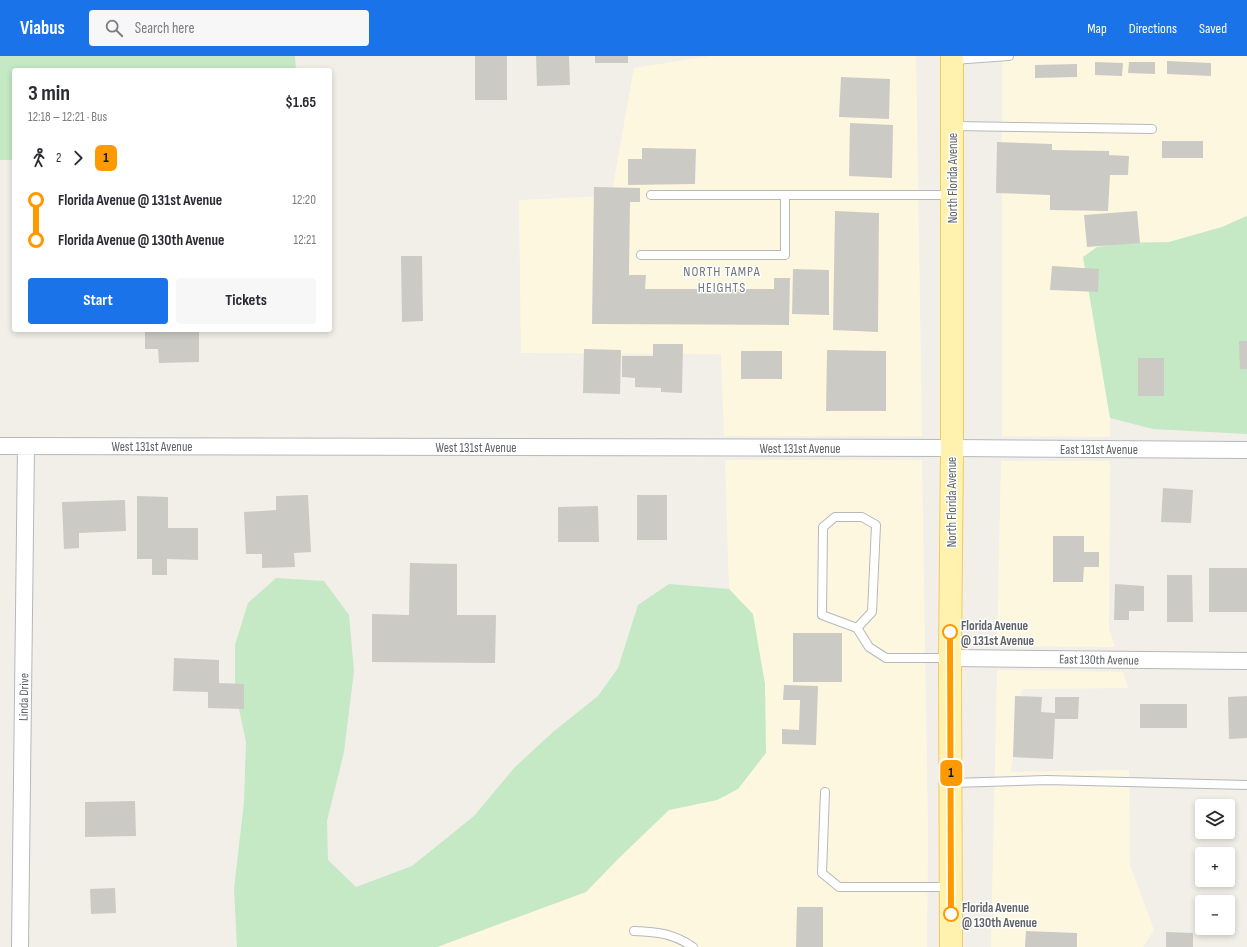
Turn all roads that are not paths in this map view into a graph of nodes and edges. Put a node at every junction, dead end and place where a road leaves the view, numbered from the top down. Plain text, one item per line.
1 (1010, 56) edge
2 (952, 58) edge
3 (952, 126) junction
4 (1152, 129) dead end
5 (651, 195) dead end
6 (785, 195) junction
7 (952, 195) junction
8 (641, 255) dead end
9 (0, 446) edge
10 (26, 446) junction
11 (952, 448) junction
12 (1247, 450) edge
13 (857, 628) junction
14 (950, 658) junction
15 (1247, 661) edge
16 (951, 783) junction
17 (1247, 785) edge
18 (825, 792) dead end
19 (951, 887) junction
20 (634, 931) dead end
21 (20, 947) edge
22 (693, 947) edge
23 (951, 947) edge

1 - 2 lane
2 - 3 main road, North Florida Avenue
3 - 4 lane
3 - 7 main road, North Florida Avenue
5 - 6 lane
6 - 7 lane
6 - 8 lane
7 - 11 main road, North Florida Avenue
9 - 10 street, West 131st Avenue
10 - 11 street, West 131st Avenue
10 - 21 street, Linda Drive
11 - 12 street, East 131st Avenue
11 - 14 main road, North Florida Avenue
13 - 13 lane
13 - 14 lane
14 - 15 street, East 130th Avenue
14 - 16 main road, North Florida Avenue
16 - 17 lane
16 - 19 main road, North Florida Avenue
18 - 19 lane
19 - 23 main road, North Florida Avenue
20 - 22 lane

